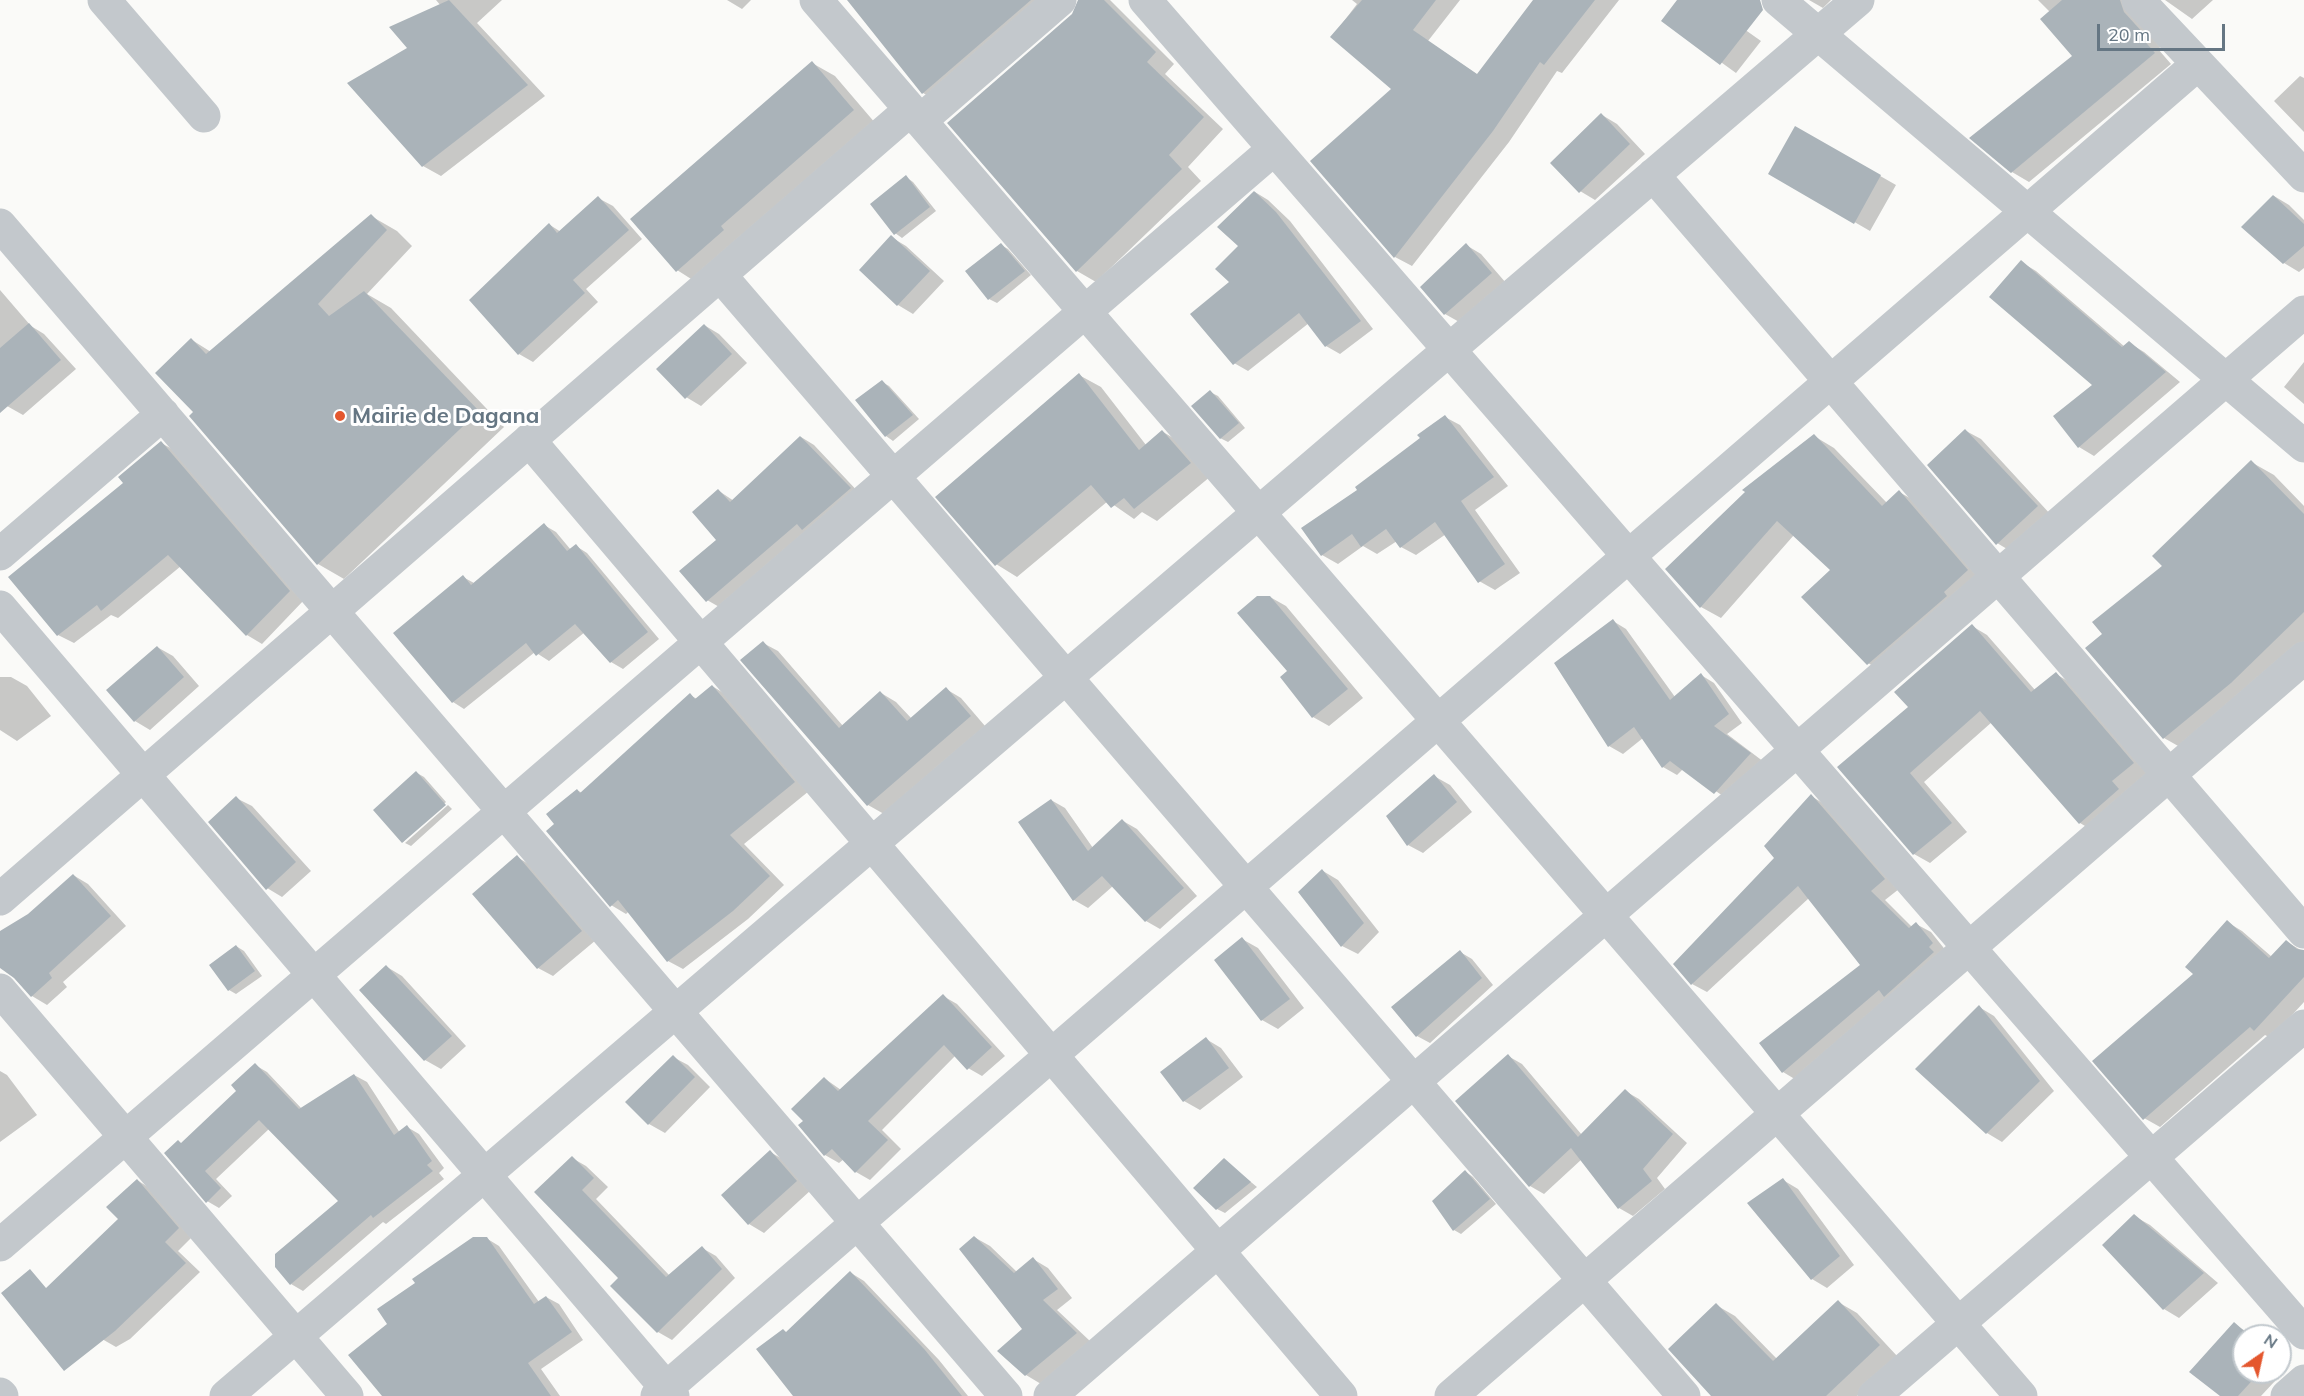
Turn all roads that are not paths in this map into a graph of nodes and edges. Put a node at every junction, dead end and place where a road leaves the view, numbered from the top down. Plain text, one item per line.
1 (104, 0) edge
2 (816, 0) edge
3 (1060, 0) edge
4 (1778, 0) edge
5 (1858, 0) edge
6 (2138, 0) edge
7 (1151, 2) edge
8 (1819, 34) junction
9 (2198, 64) junction
10 (204, 116) dead end
11 (915, 116) junction
12 (1274, 150) junction
13 (1653, 175) junction
14 (2304, 176) edge
15 (2026, 212) junction
16 (0, 225) edge
17 (720, 274) junction
18 (1085, 312) junction
19 (2304, 312) edge
20 (1449, 350) junction
21 (2226, 380) junction
22 (1831, 381) junction
23 (163, 414) junction
24 (529, 440) junction
25 (2304, 446) edge
26 (894, 477) junction
27 (1259, 513) junction
28 (0, 554) edge
29 (1628, 556) junction
30 (1998, 576) junction
31 (0, 607) edge
32 (332, 610) junction
33 (701, 642) junction
34 (2304, 658) edge
35 (1066, 677) junction
36 (1438, 721) junction
37 (1797, 750) junction
38 (142, 775) junction
39 (2169, 775) junction
40 (504, 811) junction
41 (872, 843) junction
42 (1246, 886) junction
43 (0, 899) edge
44 (1605, 915) junction
45 (2304, 932) edge
46 (1969, 948) junction
47 (314, 975) junction
48 (0, 990) edge
49 (676, 1011) junction
50 (2304, 1026) edge
51 (1051, 1055) junction
52 (1413, 1082) junction
53 (1777, 1114) junction
54 (125, 1137) junction
55 (2151, 1157) junction
56 (484, 1175) junction
57 (858, 1222) junction
58 (0, 1245) edge
59 (1218, 1251) junction
60 (1584, 1280) junction
61 (1958, 1324) junction
62 (2304, 1333) edge
63 (296, 1336) junction
64 (2304, 1381) edge
65 (665, 1393) edge
66 (226, 1396) edge
67 (347, 1396) edge
68 (1006, 1396) edge
69 (1050, 1396) edge
70 (1341, 1396) edge
71 (1451, 1396) edge
72 (1684, 1396) edge
73 (1874, 1396) edge
74 (2021, 1396) edge
75 (2287, 1396) edge

1 - 10 street
2 - 11 street
3 - 11 street
4 - 8 street
5 - 8 street
6 - 9 street
7 - 12 street
8 - 13 street
8 - 15 street
9 - 14 street
9 - 15 street
11 - 17 street
11 - 18 street
12 - 18 street
12 - 20 street
13 - 20 street
13 - 22 street
15 - 21 street
15 - 22 street
16 - 23 street
17 - 24 street
17 - 26 street
18 - 26 street
18 - 27 street
19 - 21 street
20 - 27 street
20 - 29 street
21 - 25 street
21 - 30 street
22 - 29 street
22 - 30 street
23 - 28 street
23 - 32 street
24 - 32 street
24 - 33 street
26 - 33 street
26 - 35 street
27 - 35 street
27 - 36 street
29 - 36 street
29 - 37 street
30 - 37 street
30 - 39 street
31 - 38 street
32 - 38 street
32 - 40 street
33 - 40 street
33 - 41 street
34 - 39 street
35 - 41 street
35 - 42 street
36 - 42 street
36 - 44 street
37 - 44 street
37 - 46 street
38 - 43 street
38 - 47 street
39 - 45 street
39 - 46 street
40 - 47 street
40 - 49 street
41 - 49 street
41 - 51 street
42 - 51 street
42 - 52 street
44 - 52 street
44 - 53 street
46 - 53 street
46 - 55 street
47 - 54 street
47 - 56 street
48 - 54 street
49 - 56 street
49 - 57 street
50 - 55 street
51 - 57 street
51 - 59 street
52 - 59 street
52 - 60 street
53 - 60 street
53 - 61 street
54 - 58 street
54 - 63 street
55 - 61 street
55 - 62 street
56 - 63 street
56 - 65 street
57 - 65 street
57 - 68 street
59 - 69 street
59 - 70 street
60 - 71 street
60 - 72 street
61 - 73 street
61 - 74 street
63 - 66 street
63 - 67 street
64 - 75 street

